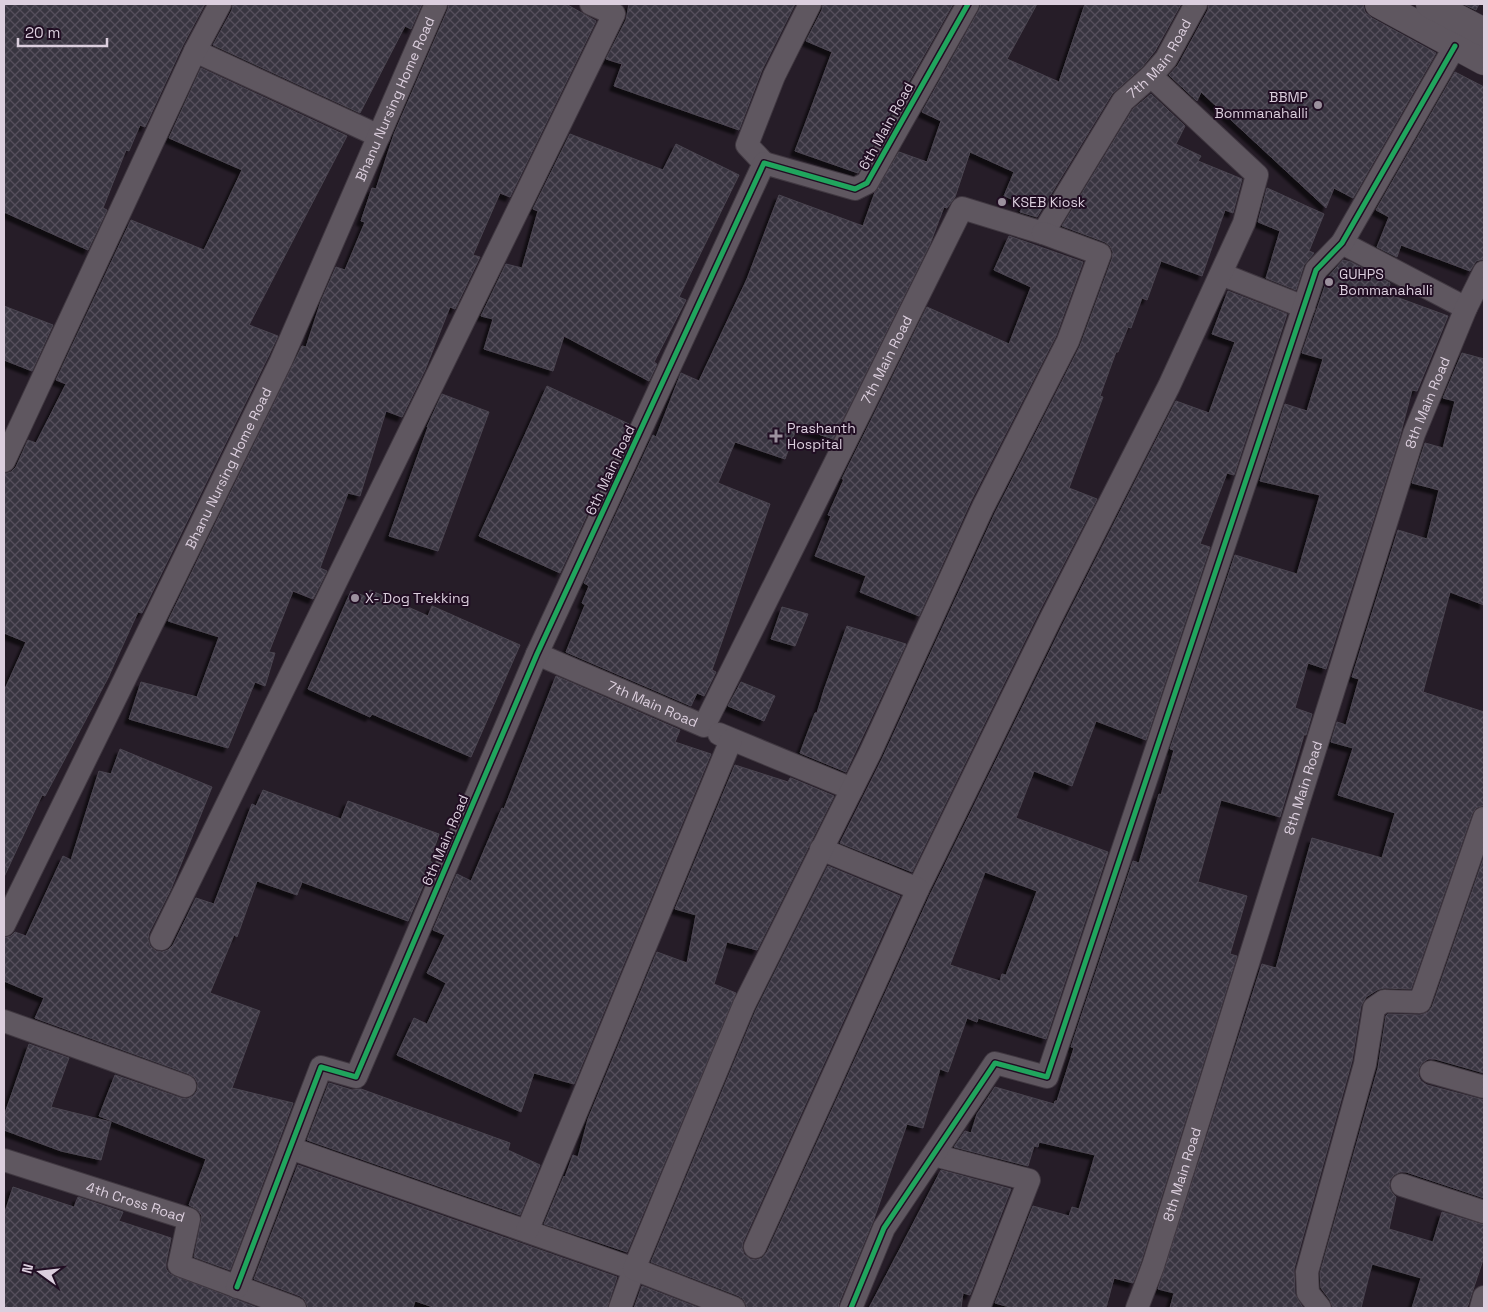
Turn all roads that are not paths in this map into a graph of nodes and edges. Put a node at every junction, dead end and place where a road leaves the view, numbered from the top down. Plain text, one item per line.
1 (220, 4) edge
2 (436, 4) edge
3 (590, 4) edge
4 (810, 4) edge
5 (968, 4) edge
6 (1196, 4) edge
7 (1379, 4) edge
8 (1430, 4) edge
9 (1484, 32) edge
10 (1455, 46) junction
11 (194, 51) junction
12 (1484, 61) edge
13 (1151, 76) junction
14 (378, 136) junction
15 (764, 163) junction
16 (1043, 233) junction
17 (1342, 243) junction
18 (1484, 272) edge
19 (1221, 274) junction
20 (1304, 307) junction
21 (1466, 308) junction
22 (4, 461) edge
23 (537, 654) junction
24 (704, 726) junction
25 (731, 740) junction
26 (852, 789) junction
27 (1484, 818) edge
28 (821, 849) junction
29 (918, 889) junction
30 (4, 924) edge
31 (161, 939) dead end
32 (4, 1021) edge
33 (1431, 1072) dead end
34 (185, 1086) dead end
35 (1484, 1087) edge
36 (290, 1148) junction
37 (934, 1154) junction
38 (4, 1160) edge
39 (1402, 1184) dead end
40 (1484, 1212) edge
41 (527, 1230) junction
42 (755, 1247) dead end
43 (634, 1270) junction
44 (237, 1287) junction
45 (1484, 1297) edge
46 (295, 1308) edge
47 (620, 1308) edge
48 (734, 1308) edge
49 (851, 1308) edge
50 (979, 1308) edge
51 (1137, 1308) edge
52 (1320, 1308) edge
53 (1481, 1308) edge

1 - 11 street
2 - 14 street, Bhanu Nursing Home Road
3 - 31 street
4 - 15 street
5 - 15 street, 6th Main Road
6 - 13 street, 7th Main Road
7 - 10 main road
8 - 9 main road
10 - 12 main road
10 - 17 street
11 - 14 street
11 - 22 street
13 - 16 street, 7th Main Road
13 - 19 street
14 - 30 street, Bhanu Nursing Home Road
15 - 23 street, 6th Main Road
16 - 24 street, 7th Main Road
16 - 26 street
17 - 20 street
17 - 21 street
18 - 21 street, 8th Main Road
19 - 20 street
19 - 29 street
20 - 37 street
21 - 51 street, 8th Main Road
23 - 24 street, 7th Main Road
23 - 36 street, 6th Main Road
24 - 25 street
25 - 26 street
25 - 41 street
26 - 28 street
27 - 52 street
28 - 29 street
28 - 43 street
29 - 42 street
32 - 34 street
33 - 35 street
36 - 41 street
36 - 44 street
37 - 49 street
37 - 50 street
38 - 44 street, 4th Cross Road
39 - 40 street
41 - 43 street
43 - 47 street
43 - 48 street
44 - 46 street, 4th Cross Road
45 - 53 street

